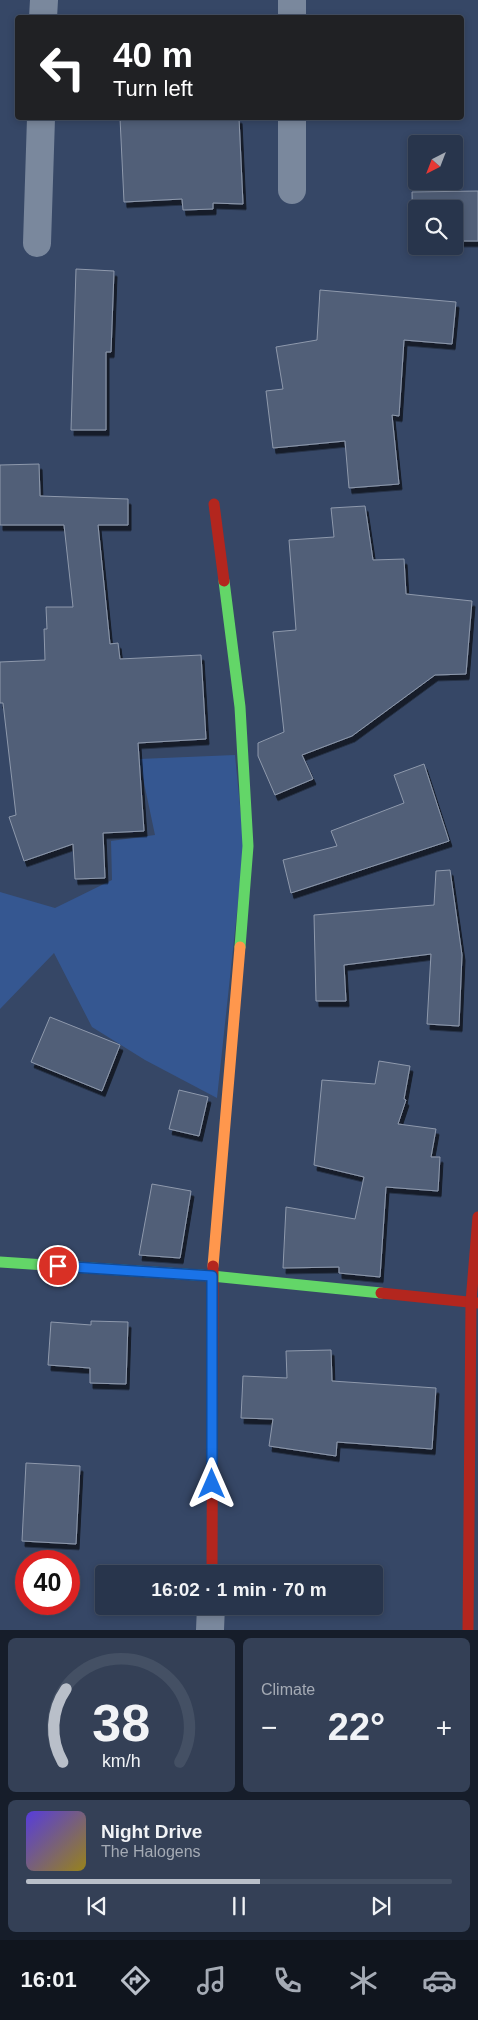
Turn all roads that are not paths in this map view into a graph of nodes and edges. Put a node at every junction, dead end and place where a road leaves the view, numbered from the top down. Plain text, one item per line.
1 (44, 0) edge
2 (292, 0) edge
3 (43, 15) edge
4 (292, 15) edge
5 (41, 120) edge
6 (292, 120) edge
7 (292, 190) dead end
8 (37, 243) dead end
9 (214, 504) dead end
10 (478, 1217) edge
11 (0, 1262) edge
12 (212, 1276) junction
13 (474, 1302) edge
14 (212, 1565) edge
15 (210, 1615) edge
16 (210, 1630) edge
17 (468, 1630) edge

1 - 3 street
2 - 4 street
5 - 8 street
6 - 7 street
9 - 12 street
10 - 13 street
11 - 12 street
12 - 13 street
12 - 14 street
13 - 17 street
15 - 16 street

